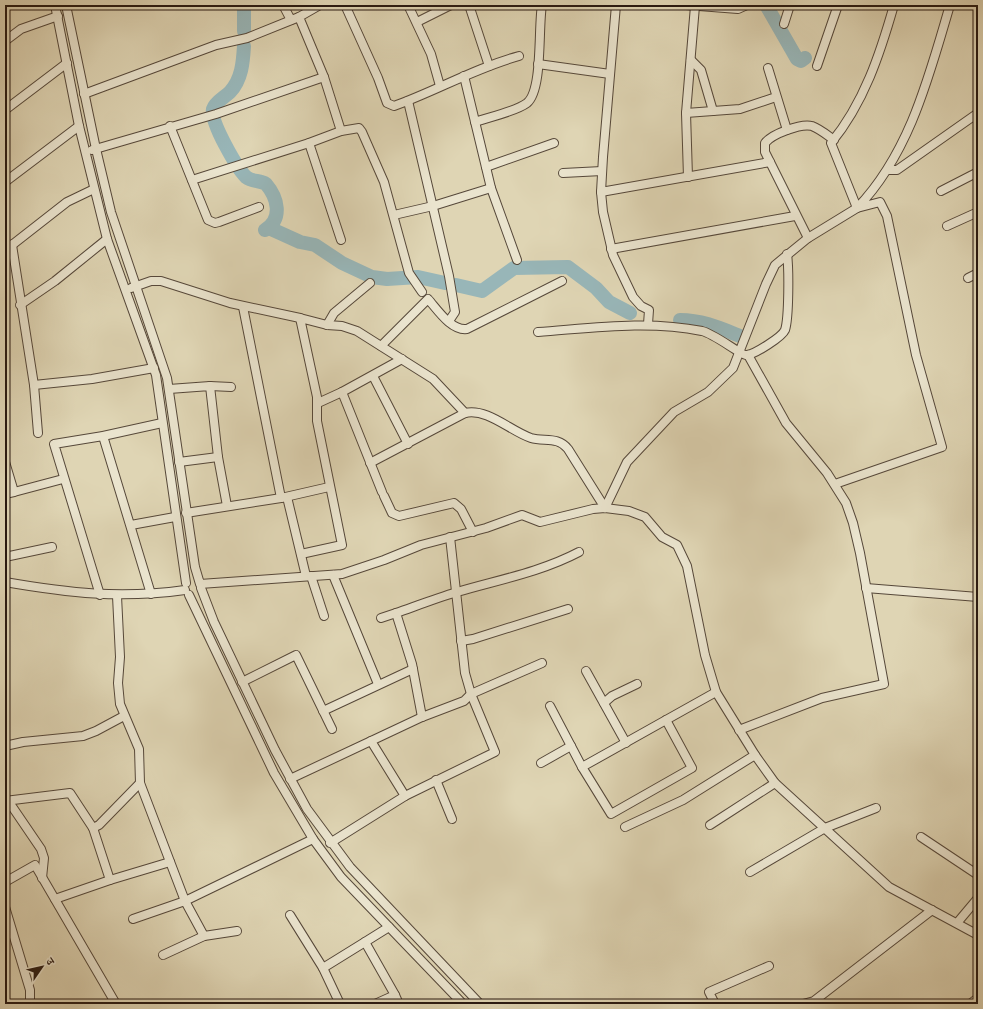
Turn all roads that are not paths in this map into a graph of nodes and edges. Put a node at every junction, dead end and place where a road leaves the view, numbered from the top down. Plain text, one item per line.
1 (55, 5) edge
2 (66, 5) edge
3 (283, 5) edge
4 (320, 5) edge
5 (345, 5) edge
6 (408, 5) edge
7 (451, 5) edge
8 (469, 5) edge
9 (542, 5) edge
10 (616, 5) edge
11 (691, 5) edge
12 (747, 5) edge
13 (790, 5) edge
14 (838, 5) edge
15 (894, 5) edge
16 (950, 5) edge
17 (58, 16) junction
18 (299, 16) junction
19 (290, 20) junction
20 (416, 22) junction
21 (784, 24) dead end
22 (5, 41) edge
23 (519, 56) dead end
24 (691, 60) junction
25 (67, 63) junction
26 (538, 64) junction
27 (489, 66) junction
28 (817, 66) dead end
29 (768, 68) dead end
30 (610, 74) junction
31 (464, 76) junction
32 (324, 77) junction
33 (440, 86) junction
34 (84, 94) junction
35 (776, 97) junction
36 (408, 101) junction
37 (5, 110) edge
38 (713, 111) junction
39 (686, 113) junction
40 (978, 113) edge
41 (475, 122) junction
42 (79, 126) junction
43 (170, 126) junction
44 (787, 130) junction
45 (342, 131) junction
46 (834, 140) junction
47 (554, 143) dead end
48 (309, 144) junction
49 (96, 149) junction
50 (85, 152) junction
51 (770, 162) junction
52 (486, 167) junction
53 (888, 170) junction
54 (602, 171) junction
55 (978, 172) edge
56 (564, 173) dead end
57 (688, 177) junction
58 (192, 180) junction
59 (5, 182) edge
60 (491, 188) junction
61 (94, 189) junction
62 (941, 191) dead end
63 (602, 192) junction
64 (433, 206) junction
65 (259, 207) dead end
66 (857, 208) junction
67 (978, 212) edge
68 (394, 215) junction
69 (795, 216) junction
70 (947, 226) dead end
71 (808, 238) junction
72 (108, 239) junction
73 (341, 240) dead end
74 (8, 244) edge
75 (611, 249) junction
76 (787, 254) junction
77 (516, 260) dead end
78 (978, 273) edge
79 (968, 278) dead end
80 (562, 281) dead end
81 (370, 282) dead end
82 (136, 286) junction
83 (126, 290) junction
84 (422, 292) dead end
85 (20, 305) junction
86 (243, 307) junction
87 (300, 318) junction
88 (449, 321) junction
89 (648, 324) junction
90 (327, 325) junction
91 (538, 332) dead end
92 (381, 346) junction
93 (739, 352) junction
94 (748, 355) junction
95 (402, 359) junction
96 (154, 368) junction
97 (373, 376) junction
98 (34, 385) junction
99 (210, 386) junction
100 (231, 387) dead end
101 (169, 389) junction
102 (342, 392) junction
103 (318, 403) junction
104 (465, 413) junction
105 (162, 423) junction
106 (38, 433) dead end
107 (103, 436) junction
108 (408, 444) junction
109 (218, 457) junction
110 (5, 462) edge
111 (179, 462) junction
112 (370, 463) junction
113 (63, 479) junction
114 (835, 484) junction
115 (329, 487) junction
116 (14, 492) junction
117 (5, 494) edge
118 (284, 497) junction
119 (227, 506) junction
120 (605, 508) junction
121 (186, 513) junction
122 (175, 517) junction
123 (131, 525) junction
124 (473, 532) junction
125 (450, 537) junction
126 (52, 547) dead end
127 (579, 552) dead end
128 (301, 554) junction
129 (5, 557) edge
130 (333, 575) junction
131 (309, 576) junction
132 (5, 582) edge
133 (200, 586) junction
134 (866, 588) junction
135 (187, 589) junction
136 (456, 593) junction
137 (151, 594) junction
138 (100, 595) junction
139 (117, 596) junction
140 (978, 597) edge
141 (568, 609) dead end
142 (396, 613) junction
143 (324, 616) dead end
144 (381, 618) dead end
145 (461, 641) junction
146 (542, 663) dead end
147 (413, 669) junction
148 (586, 671) dead end
149 (242, 682) junction
150 (378, 684) junction
151 (637, 684) dead end
152 (716, 692) junction
153 (471, 694) junction
154 (604, 703) junction
155 (550, 706) dead end
156 (323, 711) junction
157 (124, 716) junction
158 (422, 717) junction
159 (666, 720) junction
160 (332, 729) dead end
161 (739, 730) junction
162 (371, 741) junction
163 (626, 743) junction
164 (5, 746) edge
165 (571, 746) junction
166 (755, 755) junction
167 (541, 763) dead end
168 (582, 767) junction
169 (290, 779) junction
170 (436, 780) junction
171 (140, 783) junction
172 (775, 783) junction
173 (405, 796) junction
174 (7, 802) edge
175 (876, 808) dead end
176 (452, 819) dead end
177 (710, 825) dead end
178 (625, 827) dead end
179 (93, 828) junction
180 (825, 828) junction
181 (921, 837) dead end
182 (313, 839) junction
183 (330, 843) junction
184 (170, 862) junction
185 (750, 872) dead end
186 (978, 875) edge
187 (42, 878) junction
188 (110, 880) junction
189 (5, 882) edge
190 (978, 898) edge
191 (55, 900) junction
192 (185, 901) junction
193 (5, 907) edge
194 (932, 910) junction
195 (290, 915) dead end
196 (133, 919) dead end
197 (957, 923) junction
198 (389, 928) junction
199 (237, 931) dead end
200 (9, 932) edge
201 (978, 935) edge
202 (204, 936) junction
203 (365, 942) junction
204 (163, 955) dead end
205 (769, 966) dead end
206 (323, 968) junction
207 (395, 995) junction
208 (978, 998) edge
209 (30, 1004) edge
210 (116, 1004) edge
211 (340, 1004) edge
212 (375, 1004) edge
213 (399, 1004) edge
214 (463, 1004) edge
215 (480, 1004) edge
216 (715, 1004) edge
217 (803, 1004) edge
218 (970, 1004) edge

1 - 17 street
2 - 34 street
3 - 19 street
4 - 18 street
5 - 36 street
6 - 20 street
7 - 20 street
8 - 27 street
9 - 26 street
10 - 30 street
11 - 12 street
11 - 24 street
13 - 21 street
14 - 28 street
15 - 46 street
16 - 53 street
17 - 22 street
17 - 25 street
18 - 19 street
18 - 32 street
19 - 34 street
20 - 33 street
23 - 27 street
24 - 38 street
24 - 39 street
25 - 37 street
25 - 42 street
26 - 30 street
26 - 41 street
27 - 31 street
29 - 35 street
30 - 54 street
31 - 33 street
31 - 41 street
32 - 43 street
32 - 45 street
33 - 36 street
34 - 49 street
35 - 38 street
35 - 44 street
36 - 64 street
38 - 39 street
39 - 57 street
40 - 53 street
41 - 52 street
42 - 50 street
42 - 59 street
43 - 49 street
43 - 58 street
44 - 46 street
44 - 51 street
45 - 48 street
45 - 68 street
46 - 66 street
47 - 52 street
48 - 58 street
48 - 73 street
49 - 50 street
49 - 82 street
50 - 61 street
51 - 57 street
51 - 69 street
52 - 60 street
53 - 66 street
54 - 56 street
54 - 63 street
55 - 62 street
57 - 63 street
58 - 65 street
60 - 64 street
60 - 77 street
61 - 72 street
61 - 74 street
63 - 75 street
64 - 68 street
64 - 88 street
66 - 71 street
66 - 114 street
67 - 70 street
68 - 84 street
69 - 71 street
69 - 75 street
71 - 76 street
72 - 83 street
72 - 85 street
74 - 85 street
75 - 89 street
76 - 93 street
76 - 94 street
78 - 79 street
80 - 88 street
81 - 90 street
82 - 83 street
82 - 86 street
82 - 101 street
83 - 96 street
85 - 98 street
86 - 87 street
86 - 118 street
87 - 90 street
87 - 103 street
88 - 92 street
89 - 91 street
89 - 93 street
90 - 92 street
92 - 95 street
93 - 94 street
93 - 120 street
94 - 114 street
95 - 97 street
95 - 104 street
96 - 98 street
96 - 105 street
97 - 102 street
97 - 108 street
98 - 106 street
99 - 100 street
99 - 101 street
99 - 109 street
101 - 111 street
102 - 103 street
102 - 112 street
103 - 115 street
104 - 108 street
104 - 120 street
105 - 107 street
105 - 122 street
107 - 113 street
107 - 123 street
108 - 112 street
109 - 111 street
109 - 119 street
110 - 116 street
111 - 121 street
112 - 124 street
113 - 116 street
113 - 138 street
114 - 134 street
115 - 118 street
115 - 128 street
116 - 117 street
118 - 119 street
118 - 128 street
119 - 121 street
120 - 124 street
120 - 152 street
121 - 133 street
122 - 123 street
122 - 135 street
123 - 137 street
124 - 125 street
125 - 130 street
125 - 136 street
126 - 129 street
127 - 136 street
128 - 131 street
130 - 131 street
130 - 150 street
131 - 133 street
131 - 143 street
132 - 138 street
133 - 135 street
133 - 135 street
133 - 149 street
134 - 140 street
134 - 161 street
135 - 137 street
135 - 182 street
136 - 142 street
136 - 145 street
137 - 139 street
138 - 139 street
139 - 157 street
141 - 145 street
142 - 144 street
142 - 147 street
145 - 153 street
146 - 153 street
147 - 150 street
147 - 158 street
148 - 154 street
149 - 156 street
149 - 169 street
150 - 156 street
151 - 154 street
152 - 159 street
152 - 161 street
153 - 158 street
153 - 170 street
154 - 163 street
155 - 165 street
156 - 160 street
157 - 164 street
157 - 171 street
158 - 162 street
159 - 163 street
159 - 168 street
161 - 166 street
162 - 169 street
162 - 173 street
163 - 168 street
165 - 167 street
165 - 168 street
166 - 172 street
166 - 178 street
169 - 183 street
170 - 173 street
170 - 176 street
171 - 179 street
171 - 184 street
172 - 177 street
172 - 180 street
173 - 183 street
174 - 179 street
174 - 187 street
175 - 180 street
179 - 188 street
180 - 185 street
180 - 194 street
181 - 186 street
182 - 192 street
182 - 198 street
183 - 215 street
184 - 188 street
184 - 192 street
187 - 189 street
187 - 191 street
188 - 191 street
190 - 197 street
191 - 210 street
192 - 196 street
192 - 202 street
193 - 200 street
194 - 197 street
194 - 217 street
195 - 206 street
197 - 201 street
198 - 203 street
198 - 214 street
199 - 202 street
200 - 209 street
202 - 204 street
203 - 206 street
203 - 207 street
205 - 216 street
206 - 211 street
207 - 212 street
207 - 213 street
208 - 218 street

